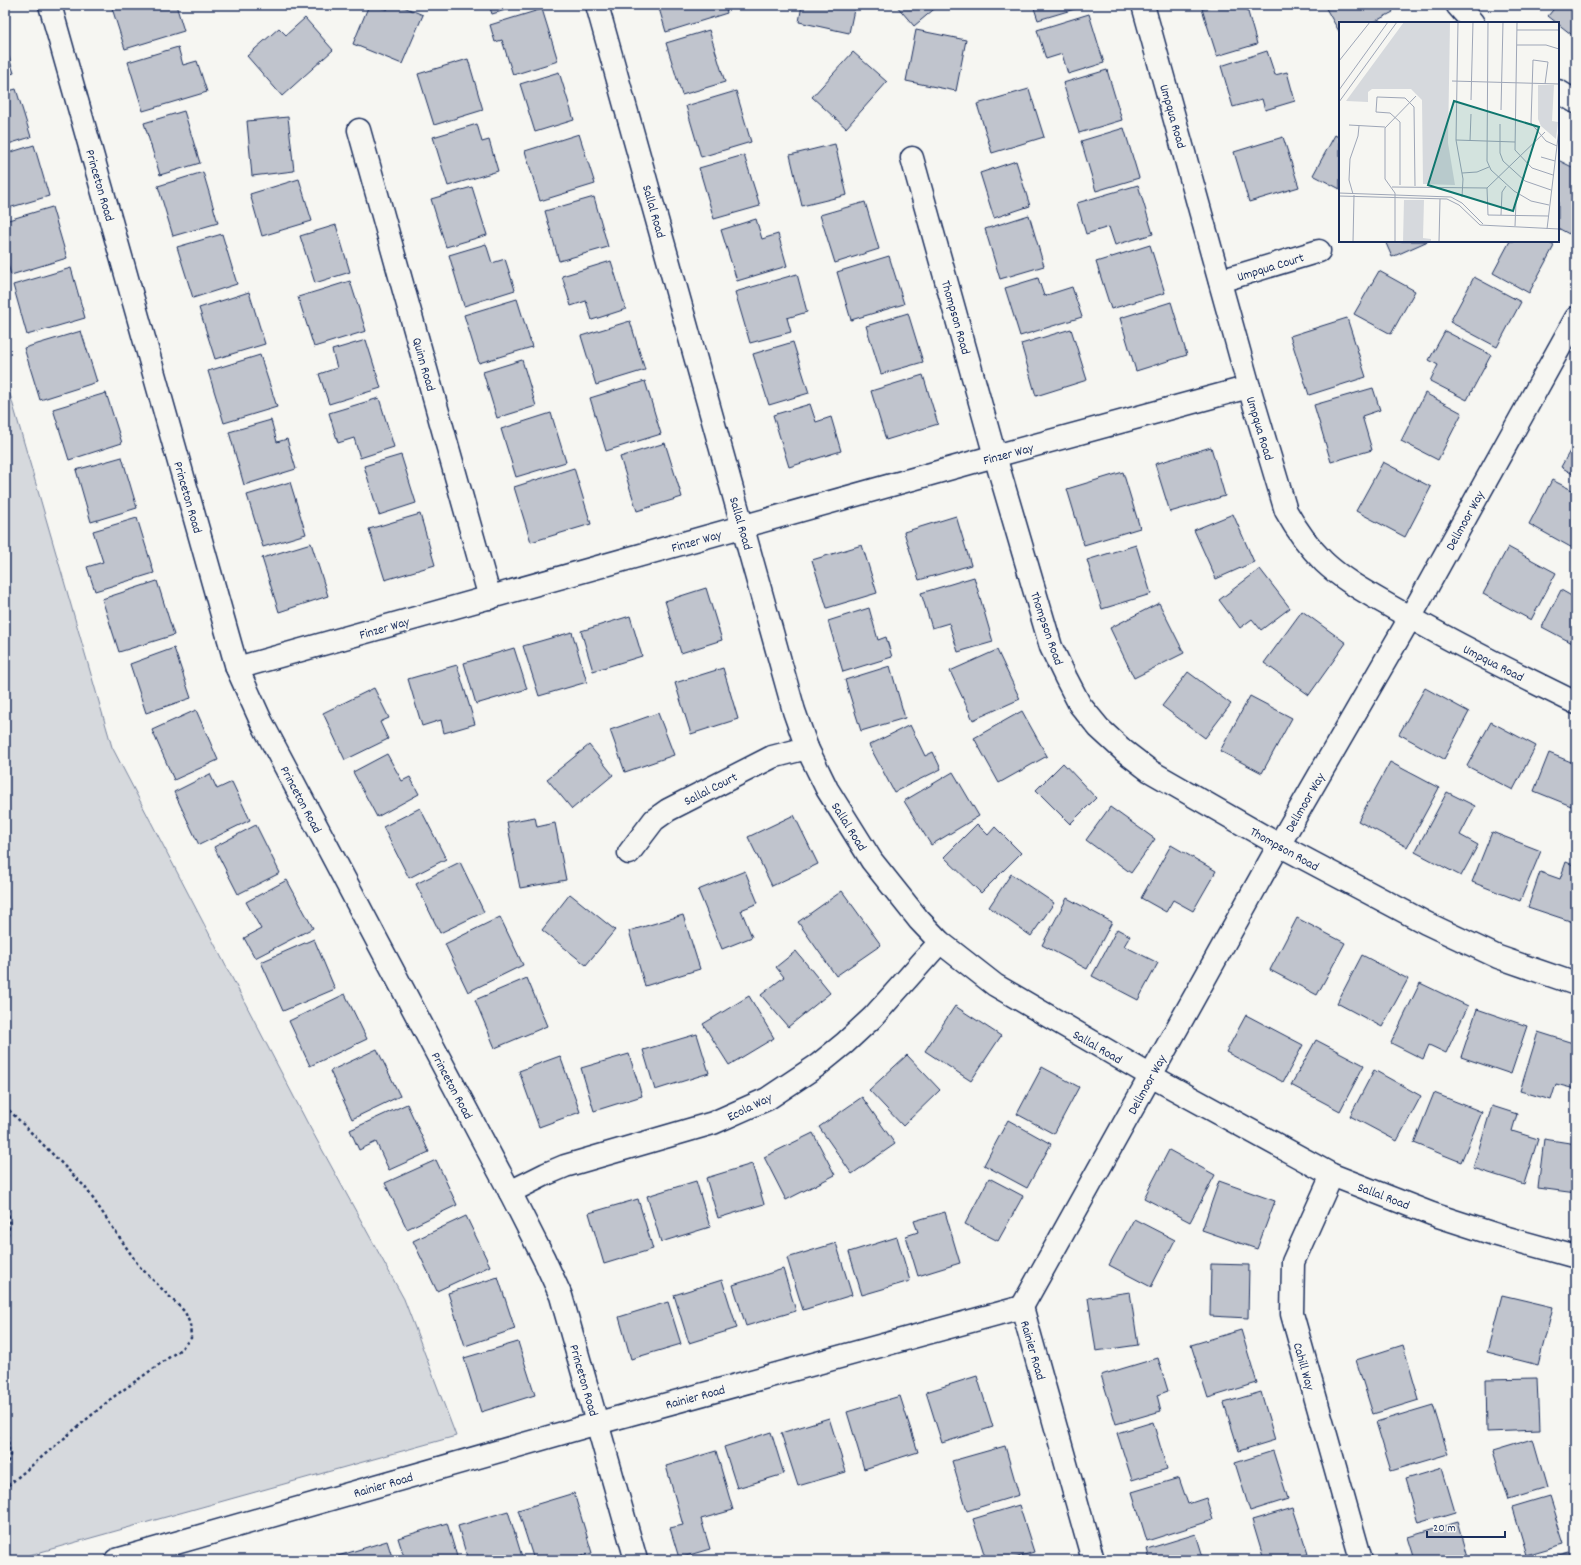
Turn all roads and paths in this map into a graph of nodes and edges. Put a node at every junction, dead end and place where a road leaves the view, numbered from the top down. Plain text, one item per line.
1 (50, 5) edge
2 (597, 5) edge
3 (1143, 5) edge
4 (1457, 5) edge
5 (1471, 22) edge
6 (1559, 92) edge
7 (1576, 102) edge
8 (359, 130) dead end
9 (912, 158) dead end
10 (1319, 251) dead end
11 (1220, 281) junction
12 (1576, 318) edge
13 (1249, 387) junction
14 (995, 456) junction
15 (743, 526) junction
16 (490, 598) junction
17 (1410, 618) junction
18 (237, 668) junction
19 (1576, 703) edge
20 (807, 748) junction
21 (1279, 845) junction
22 (629, 853) dead end
23 (940, 942) junction
24 (1576, 984) edge
25 (1150, 1076) junction
26 (5, 1106) edge
27 (1332, 1175) junction
28 (510, 1192) junction
29 (5, 1197) edge
30 (5, 1241) edge
31 (1576, 1257) edge
32 (1022, 1307) junction
33 (5, 1418) edge
34 (598, 1423) junction
35 (5, 1471) edge
36 (5, 1488) edge
37 (116, 1560) edge
38 (636, 1560) edge
39 (1093, 1560) edge
40 (1361, 1560) edge

1 - 18 street, Princeton Road
2 - 15 street, Sallal Road
3 - 11 street, Umpqua Road
4 - 5 street
6 - 7 street
8 - 16 street, Quinn Road
9 - 14 street, Thompson Road
10 - 11 street, Umpqua Court
11 - 13 street, Umpqua Road
12 - 17 street, Dellmoor Way
13 - 14 street, Finzer Way
13 - 17 street, Umpqua Road
14 - 15 street, Finzer Way
14 - 21 street, Thompson Road
15 - 16 street, Finzer Way
15 - 20 street, Sallal Road
16 - 18 street, Finzer Way
17 - 19 street, Umpqua Road
17 - 21 street, Dellmoor Way
18 - 28 street, Princeton Road
20 - 22 street, Sallal Court
20 - 23 street, Sallal Road
21 - 24 street, Thompson Road
21 - 25 street, Dellmoor Way
23 - 25 street, Sallal Road
23 - 28 street, Ecola Way
25 - 27 street, Sallal Road
25 - 32 street, Dellmoor Way
26 - 36 path
27 - 31 street, Sallal Road
27 - 40 street, Cahill Way
28 - 34 street, Princeton Road
29 - 30 path
32 - 34 street, Rainier Road
32 - 39 street, Rainier Road
33 - 35 path
34 - 37 street, Rainier Road
34 - 38 street, Princeton Road

